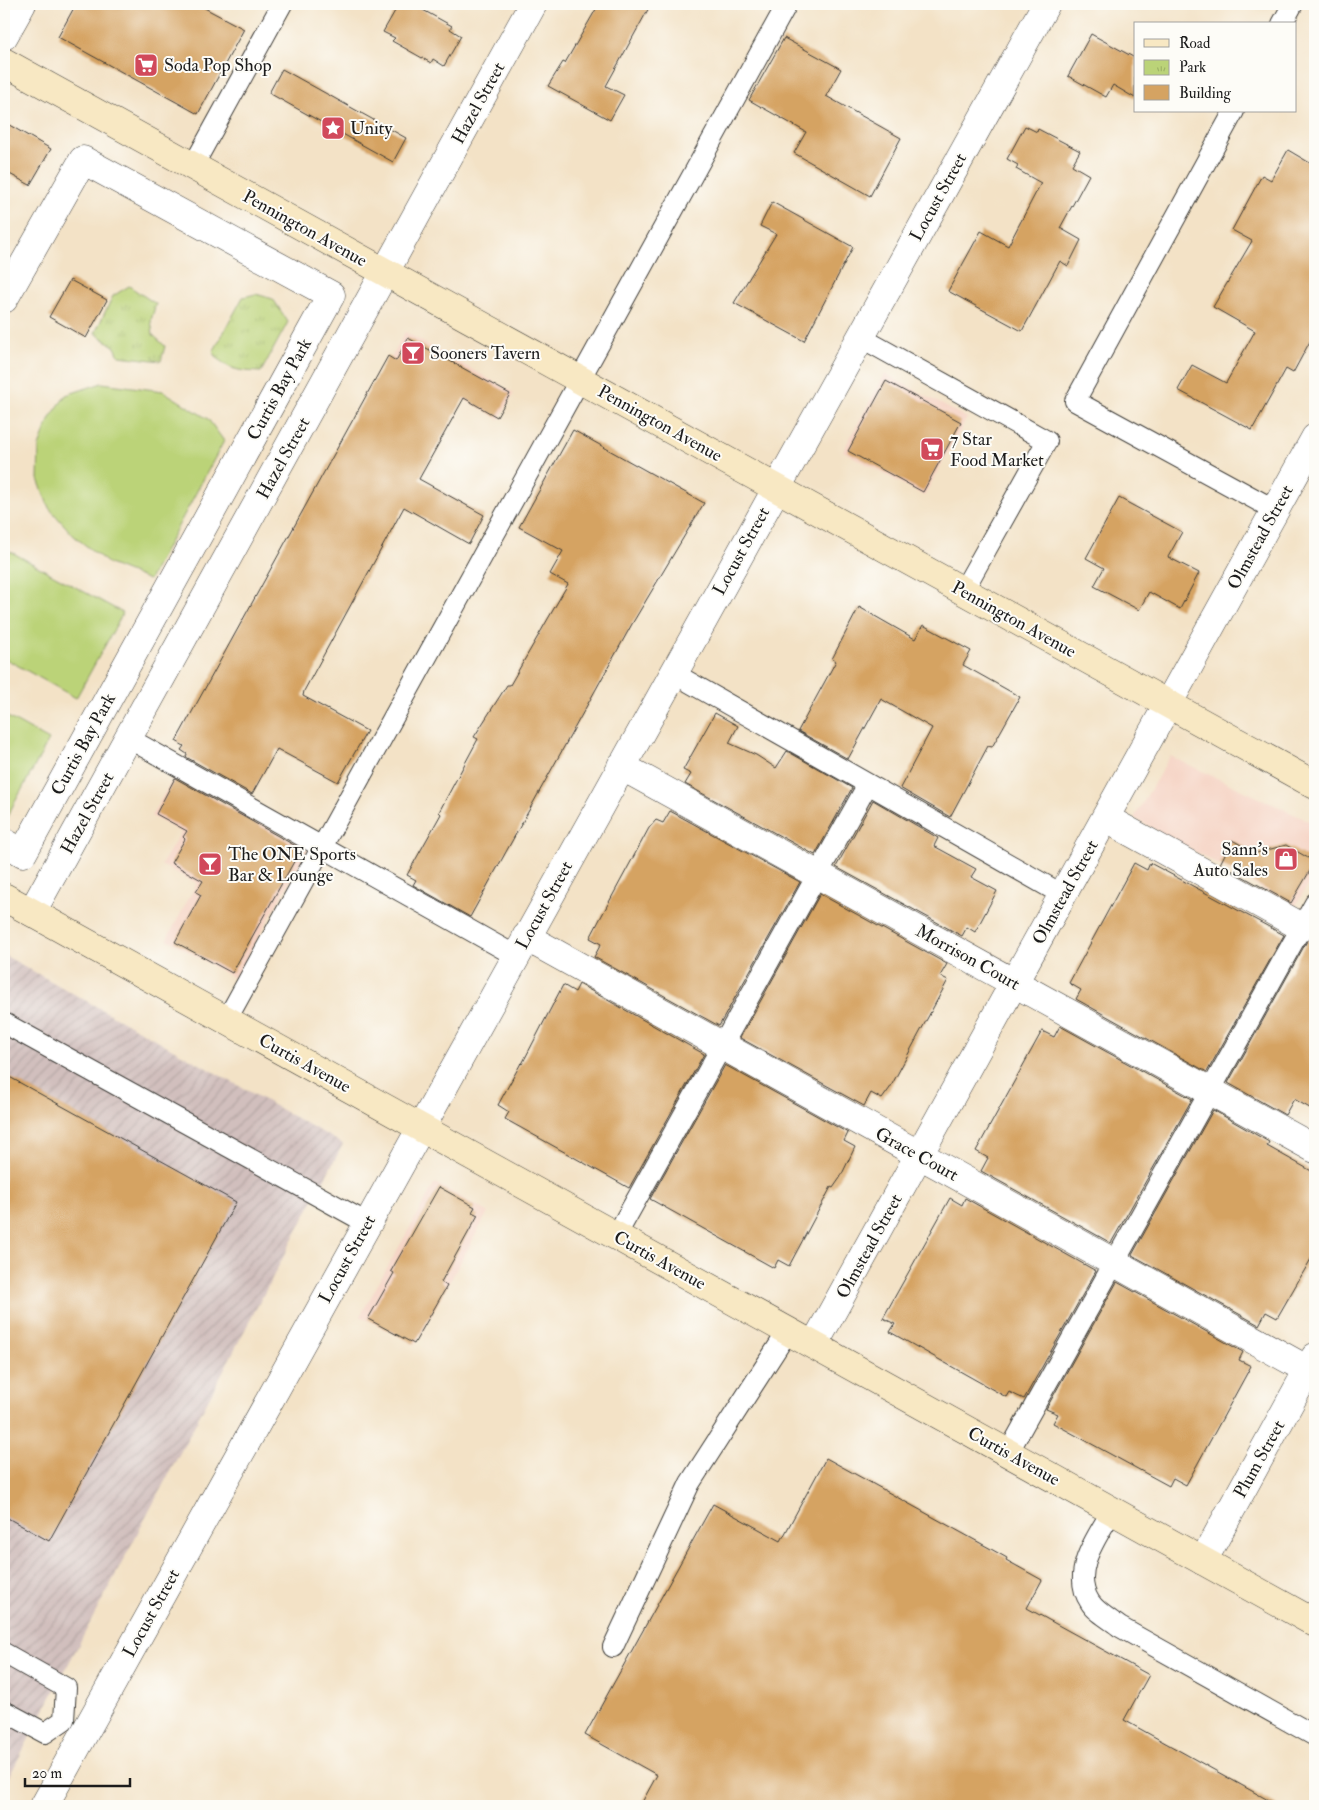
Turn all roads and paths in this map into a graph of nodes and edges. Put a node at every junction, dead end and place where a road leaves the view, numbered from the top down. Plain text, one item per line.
1 (22, 4) edge
2 (282, 4) edge
3 (534, 4) edge
4 (787, 4) edge
5 (1046, 4) edge
6 (1293, 4) edge
7 (1283, 22) edge
8 (4, 36) edge
9 (4, 62) edge
10 (1233, 112) edge
11 (193, 166) junction
12 (386, 272) junction
13 (4, 299) edge
14 (860, 337) junction
15 (581, 380) junction
16 (1315, 438) edge
17 (776, 488) junction
18 (1275, 510) junction
19 (963, 591) junction
20 (673, 673) junction
21 (1168, 704) junction
22 (128, 738) junction
23 (621, 766) junction
24 (868, 784) junction
25 (1315, 785) edge
26 (1105, 818) junction
27 (4, 842) edge
28 (322, 847) junction
29 (817, 875) junction
30 (1062, 895) junction
31 (4, 897) edge
32 (1315, 903) edge
33 (32, 912) junction
34 (1302, 927) junction
35 (521, 946) junction
36 (1014, 983) junction
37 (227, 1020) junction
38 (4, 1023) edge
39 (722, 1046) junction
40 (1210, 1091) junction
41 (420, 1127) junction
42 (1315, 1149) edge
43 (919, 1155) junction
44 (367, 1223) junction
45 (616, 1236) junction
46 (1114, 1262) junction
47 (788, 1331) junction
48 (814, 1345) junction
49 (1312, 1363) edge
50 (1008, 1453) junction
51 (1112, 1511) junction
52 (1203, 1561) junction
53 (1315, 1623) edge
54 (613, 1647) dead end
55 (4, 1653) edge
56 (4, 1711) edge
57 (75, 1726) junction
58 (1315, 1736) edge
59 (44, 1806) edge

1 - 8 street
2 - 11 lane
3 - 12 street, Hazel Street
4 - 15 lane
5 - 14 street, Locust Street
6 - 7 lane
9 - 11 main road, Pennington Avenue
10 - 18 lane
11 - 12 main road, Pennington Avenue
12 - 15 main road, Pennington Avenue
12 - 22 street, Hazel Street
13 - 27 street, Curtis Bay Park
14 - 17 street, Locust Street
14 - 19 lane
15 - 17 main road, Pennington Avenue
15 - 28 lane
16 - 18 street, Olmstead Street
17 - 19 main road, Pennington Avenue
17 - 20 street, Locust Street
18 - 21 street, Olmstead Street
19 - 21 main road, Pennington Avenue
20 - 23 street, Locust Street
20 - 24 lane
21 - 25 main road, Pennington Avenue
21 - 26 street, Olmstead Street
22 - 28 lane
22 - 33 street, Hazel Street
23 - 29 street, Morrison Court
23 - 35 street, Locust Street
24 - 29 lane
24 - 30 lane
26 - 30 street, Olmstead Street
26 - 34 street
28 - 35 lane
28 - 37 lane
29 - 36 street, Morrison Court
29 - 39 lane
30 - 36 street, Olmstead Street
31 - 33 main road, Curtis Avenue
32 - 34 lane
33 - 37 main road, Curtis Avenue
34 - 40 lane
35 - 39 street, Grace Court
35 - 41 street, Locust Street
36 - 40 street, Morrison Court
36 - 43 street, Olmstead Street
37 - 41 main road, Curtis Avenue
38 - 44 lane
39 - 43 street, Grace Court
39 - 45 lane
40 - 42 street, Morrison Court
40 - 46 lane
41 - 44 street, Locust Street
41 - 45 main road, Curtis Avenue
43 - 46 street, Grace Court
43 - 48 street, Olmstead Street
44 - 57 street, Locust Street
45 - 47 main road, Curtis Avenue
46 - 49 street, Grace Court
46 - 50 lane
47 - 48 main road, Curtis Avenue
47 - 54 lane
48 - 50 main road, Curtis Avenue
49 - 52 street, Plum Street
50 - 51 main road, Curtis Avenue
51 - 52 main road, Curtis Avenue
51 - 58 lane
52 - 53 main road, Curtis Avenue
55 - 57 lane
56 - 57 lane
57 - 59 street, Locust Street

